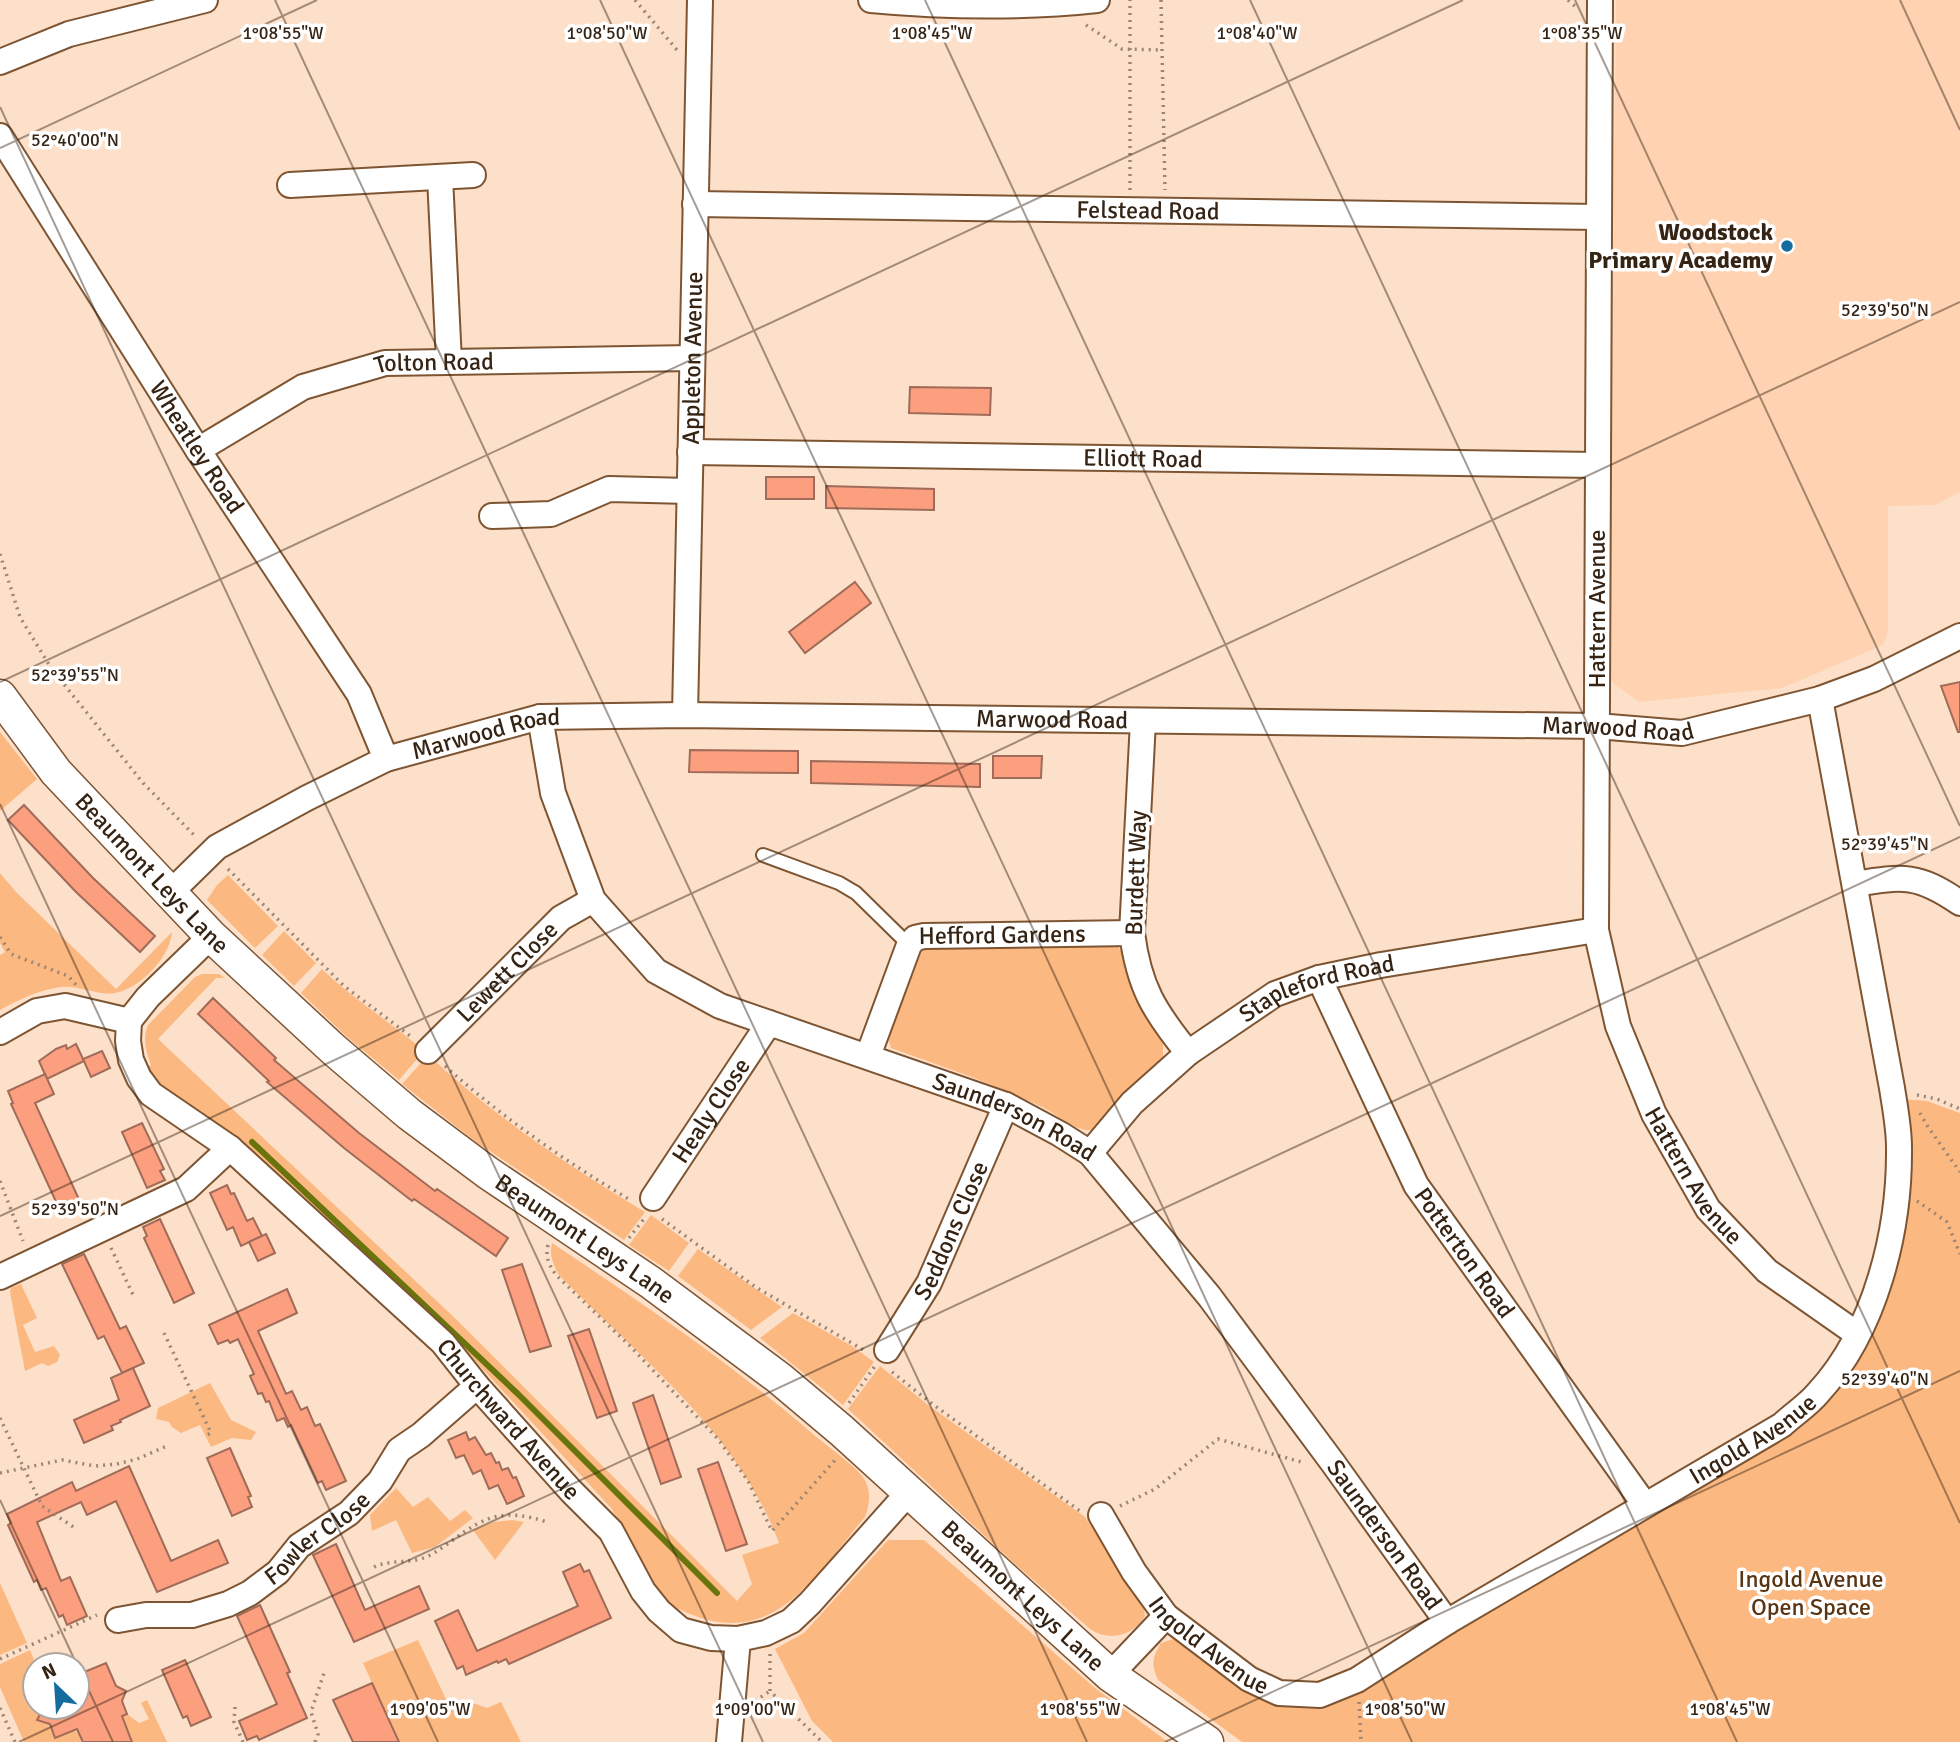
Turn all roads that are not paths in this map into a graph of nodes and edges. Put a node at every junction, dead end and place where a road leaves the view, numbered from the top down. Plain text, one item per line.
1 (205, 0) edge
2 (700, 0) edge
3 (871, 0) edge
4 (1097, 0) edge
5 (1600, 0) edge
6 (0, 62) edge
7 (0, 136) edge
8 (473, 175) dead end
9 (440, 177) junction
10 (290, 185) dead end
11 (695, 204) junction
12 (1599, 217) junction
13 (692, 358) junction
14 (449, 362) junction
15 (198, 450) junction
16 (690, 452) junction
17 (1598, 466) junction
18 (689, 491) junction
19 (492, 516) dead end
20 (1960, 636) edge
21 (0, 696) edge
22 (1820, 699) junction
23 (685, 715) junction
24 (540, 717) junction
25 (1143, 721) junction
26 (1597, 726) junction
27 (386, 759) junction
28 (763, 855) dead end
29 (1855, 884) junction
30 (170, 893) junction
31 (593, 900) junction
32 (1960, 903) edge
33 (1596, 930) junction
34 (1132, 933) junction
35 (211, 936) junction
36 (909, 945) junction
37 (1319, 978) junction
38 (129, 1021) junction
39 (768, 1023) junction
40 (0, 1032) edge
41 (428, 1051) road end
42 (1188, 1053) junction
43 (868, 1056) junction
44 (1006, 1105) junction
45 (230, 1148) junction
46 (1090, 1153) junction
47 (651, 1204) road end
48 (0, 1277) edge
49 (1857, 1334) junction
50 (883, 1356) road end
51 (477, 1386) junction
52 (909, 1492) junction
53 (1645, 1506) junction
54 (1101, 1515) road end
55 (1166, 1616) junction
56 (109, 1617) road end
57 (1447, 1622) junction
58 (738, 1639) junction
59 (1110, 1675) junction
60 (729, 1742) edge
61 (1207, 1742) edge

1 - 6 street
2 - 11 street, Appleton Avenue
3 - 4 street
5 - 12 street, Hattern Avenue
7 - 15 street, Wheatley Road
8 - 9 street
9 - 10 street
9 - 14 street
11 - 12 street, Felstead Road
11 - 13 street, Appleton Avenue
12 - 17 street, Hattern Avenue
13 - 14 street, Tolton Road
13 - 16 street, Appleton Avenue
14 - 15 street, Tolton Road
15 - 27 street, Wheatley Road
16 - 17 street, Elliott Road
16 - 18 street, Appleton Avenue
17 - 26 street, Hattern Avenue
18 - 19 street
18 - 23 street, Appleton Avenue
20 - 22 street, Marwood Road
21 - 30 street, Beaumont Leys Lane
22 - 26 street, Marwood Road
22 - 29 street, Ingold Avenue
23 - 24 street, Marwood Road
23 - 25 street, Marwood Road
24 - 27 street, Marwood Road
24 - 31 street, Saunderson Road
25 - 26 street, Marwood Road
25 - 34 street, Burdett Way
26 - 33 street, Hattern Avenue
27 - 30 street, Marwood Road
28 - 36 lane
29 - 32 street
29 - 49 street, Ingold Avenue
30 - 35 street, Beaumont Leys Lane
31 - 39 street, Saunderson Road
31 - 41 street, Lewett Close
33 - 37 street, Stapleford Road
33 - 49 street, Hattern Avenue
34 - 36 street, Hefford Gardens
34 - 42 street, Burdett Way
35 - 38 street
35 - 52 street, Beaumont Leys Lane
36 - 43 street, Hefford Gardens
37 - 42 street, Stapleford Road
37 - 53 street, Potterton Road
38 - 40 street
38 - 45 street, Churchward Avenue
39 - 43 street, Saunderson Road
39 - 47 street, Healy Close
42 - 46 street, Stapleford Road
43 - 44 street, Saunderson Road
44 - 46 street, Saunderson Road
44 - 50 street, Seddons Close
45 - 48 street
45 - 51 street, Churchward Avenue
46 - 57 street, Saunderson Road
49 - 53 street, Ingold Avenue
51 - 56 street, Fowler Close
51 - 58 street, Churchward Avenue
52 - 58 street, Churchward Avenue
52 - 59 street, Beaumont Leys Lane
53 - 57 street, Ingold Avenue
54 - 55 street, Ingold Avenue
55 - 57 street, Ingold Avenue
55 - 59 street
58 - 60 street
59 - 61 street, Beaumont Leys Lane

